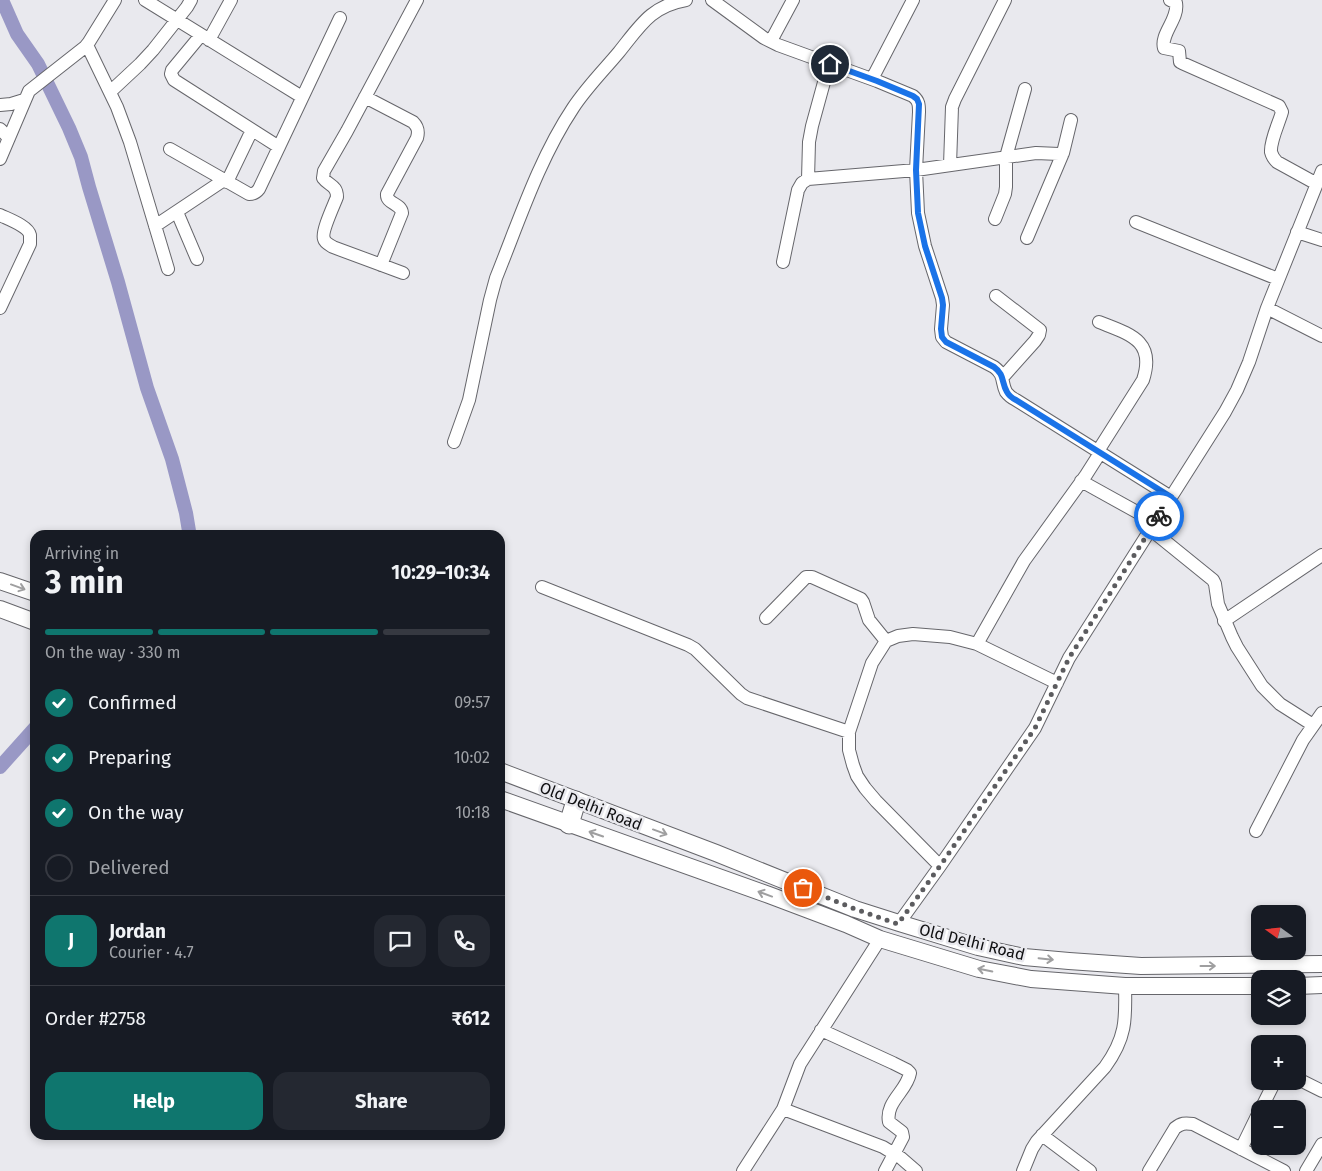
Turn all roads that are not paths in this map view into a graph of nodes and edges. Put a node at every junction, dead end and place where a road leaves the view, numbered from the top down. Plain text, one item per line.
1 (115, 0) edge
2 (145, 0) edge
3 (190, 0) edge
4 (231, 0) edge
5 (417, 0) edge
6 (686, 0) edge
7 (712, 0) edge
8 (793, 0) edge
9 (913, 0) edge
10 (1005, 0) edge
11 (1170, 0) edge
12 (340, 18) dead end
13 (177, 20) junction
14 (205, 37) junction
15 (771, 41) junction
16 (87, 45) junction
17 (830, 64) junction
18 (872, 79) junction
19 (1024, 89) dead end
20 (110, 92) junction
21 (302, 97) junction
22 (365, 97) junction
23 (24, 100) junction
24 (0, 105) edge
25 (1071, 120) dead end
26 (252, 130) junction
27 (4, 133) edge
28 (279, 147) junction
29 (170, 150) dead end
30 (1063, 153) junction
31 (1006, 157) junction
32 (0, 159) edge
33 (950, 165) junction
34 (916, 170) junction
35 (1322, 171) edge
36 (808, 179) junction
37 (225, 181) junction
38 (1317, 184) junction
39 (177, 212) junction
40 (0, 215) edge
41 (995, 219) dead end
42 (1136, 222) dead end
43 (155, 226) junction
44 (1297, 232) junction
45 (1027, 238) dead end
46 (1322, 240) edge
47 (197, 259) dead end
48 (783, 262) dead end
49 (380, 265) junction
50 (168, 269) dead end
51 (403, 273) dead end
52 (1278, 279) junction
53 (996, 296) dead end
54 (0, 308) edge
55 (1267, 308) junction
56 (1099, 322) dead end
57 (1322, 336) edge
58 (1002, 378) junction
59 (454, 442) dead end
60 (1099, 452) junction
61 (1081, 482) junction
62 (1171, 497) junction
63 (1152, 526) junction
64 (1322, 555) edge
65 (0, 581) edge
66 (542, 587) dead end
67 (30, 592) edge
68 (0, 609) edge
69 (766, 618) dead end
70 (30, 620) edge
71 (1224, 620) junction
72 (886, 641) junction
73 (977, 644) junction
74 (1057, 683) junction
75 (1322, 712) edge
76 (1313, 725) junction
77 (849, 732) junction
78 (505, 774) edge
79 (505, 801) edge
80 (576, 801) junction
81 (569, 824) junction
82 (1256, 831) dead end
83 (940, 866) junction
84 (898, 924) junction
85 (880, 939) junction
86 (1322, 964) edge
87 (1125, 986) junction
88 (1251, 986) edge
89 (1306, 986) edge
90 (1322, 986) edge
91 (821, 1030) junction
92 (1306, 1083) edge
93 (1322, 1091) edge
94 (783, 1108) junction
95 (1251, 1128) edge
96 (1042, 1135) junction
97 (1322, 1144) edge
98 (1241, 1149) junction
99 (894, 1153) junction
100 (742, 1171) edge
101 (885, 1171) edge
102 (916, 1171) edge
103 (1023, 1171) edge
104 (1090, 1171) edge
105 (1149, 1171) edge
106 (1284, 1171) edge
107 (1306, 1171) edge

1 - 16 street
2 - 13 street
3 - 13 street
4 - 14 street
5 - 22 street
6 - 59 street
7 - 15 street
8 - 15 street
9 - 18 street
10 - 33 street
11 - 38 street
12 - 21 street
13 - 14 street
13 - 20 street
14 - 21 street
14 - 26 street
15 - 17 street
16 - 20 street
16 - 23 street
17 - 18 street
17 - 36 street
18 - 34 street
19 - 31 street
20 - 43 street
21 - 28 street
22 - 49 street
22 - 49 street
23 - 24 street
23 - 27 street
25 - 30 street
26 - 28 street
26 - 37 street
27 - 32 street
28 - 37 street
29 - 37 street
30 - 31 street
30 - 45 street
31 - 33 street
31 - 41 street
33 - 34 street
34 - 36 street
34 - 58 street
35 - 38 street
36 - 48 street
37 - 39 street
38 - 44 street
39 - 43 street
39 - 47 street
40 - 54 street
42 - 52 street
43 - 50 street
44 - 46 street
44 - 52 street
49 - 51 street
52 - 55 street
53 - 58 street
55 - 57 street
55 - 62 street
56 - 60 street
58 - 60 street
60 - 61 street
60 - 62 street
61 - 63 street
61 - 73 street
62 - 63 street
63 - 71 street
63 - 74 street
64 - 71 street
65 -> 67 main road
66 - 77 street
68 - 70 main road
69 - 72 street
71 - 76 street
72 - 73 street
72 - 77 street
73 - 74 street
74 - 83 street
75 - 76 street
76 - 82 street
77 - 83 street
78 - 80 main road, Old Delhi Road
79 - 81 main road, Old Delhi Road
80 - 81 highway
80 -> 84 main road, Old Delhi Road
85 -> 81 main road, Old Delhi Road
83 - 84 street
84 -> 86 main road, Old Delhi Road
87 -> 85 main road, Old Delhi Road
85 - 91 street
87 - 88 main road, Old Delhi Road
87 - 96 street
89 - 90 main road
91 - 94 street
91 - 99 street
92 - 93 street
94 - 99 street
94 - 100 street
95 - 98 street
96 - 103 street
96 - 104 street
97 - 107 street
98 - 105 street
98 - 106 street
99 - 101 street
99 - 102 street

